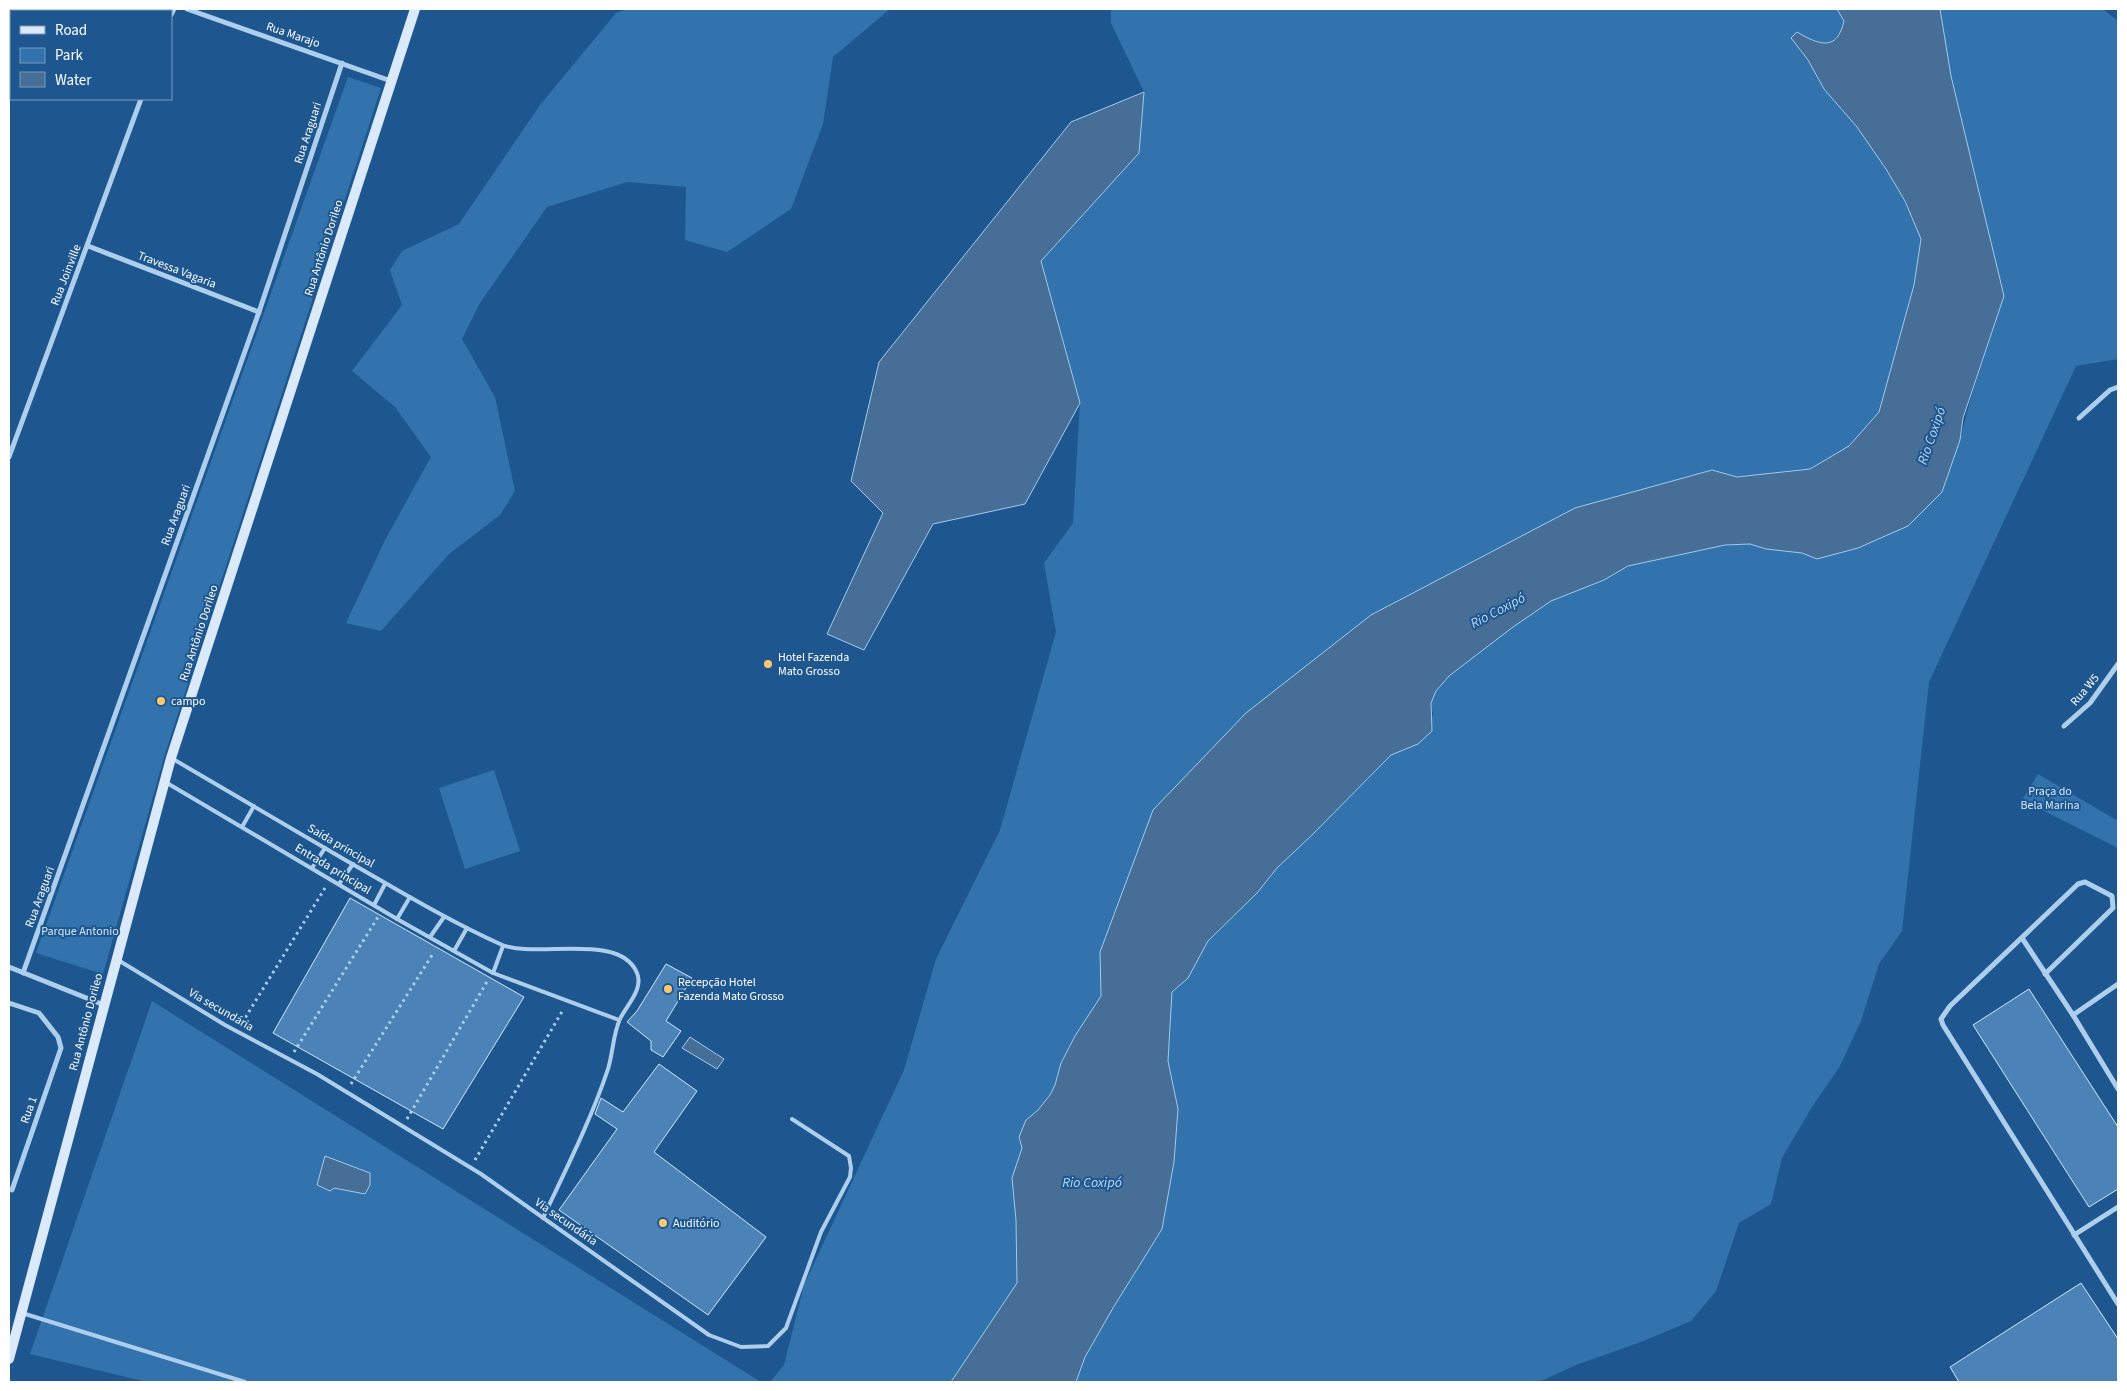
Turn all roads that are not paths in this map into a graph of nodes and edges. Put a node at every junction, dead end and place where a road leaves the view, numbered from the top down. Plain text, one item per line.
1 (187, 9) edge
2 (415, 9) edge
3 (342, 63) junction
4 (391, 81) junction
5 (141, 100) edge
6 (88, 246) junction
7 (259, 312) junction
8 (2118, 387) edge
9 (2079, 418) dead end
10 (9, 457) edge
11 (2118, 664) edge
12 (2064, 726) dead end
13 (171, 758) junction
14 (164, 781) junction
15 (254, 806) junction
16 (242, 826) junction
17 (325, 848) junction
18 (353, 864) junction
19 (312, 868) junction
20 (339, 884) junction
21 (385, 884) junction
22 (410, 897) junction
23 (374, 904) junction
24 (444, 917) junction
25 (398, 919) junction
26 (467, 928) junction
27 (430, 937) junction
28 (2022, 938) junction
29 (503, 946) junction
30 (454, 951) junction
31 (116, 958) junction
32 (9, 967) edge
33 (23, 973) junction
34 (493, 973) junction
35 (2045, 974) junction
36 (2118, 984) edge
37 (9, 1003) edge
38 (104, 1005) junction
39 (2073, 1015) junction
40 (619, 1020) junction
41 (2118, 1089) edge
42 (792, 1119) dead end
43 (12, 1190) dead end
44 (2118, 1207) edge
45 (543, 1218) junction
46 (2074, 1235) junction
47 (2118, 1304) edge
48 (22, 1313) junction
49 (9, 1359) edge
50 (245, 1382) edge

1 - 3 street, Rua Marajo
2 - 4 street, Rua Antônio Dorileo
3 - 4 street, Rua Marajo
3 - 7 street, Rua Araguari
4 - 13 street, Rua Antônio Dorileo
5 - 6 street, Rua Joinville
6 - 7 street, Travessa Vagaria
6 - 10 street, Rua Joinville
7 - 33 street, Rua Araguari
8 - 9 street
11 - 12 street, Rua W5
13 - 14 street, Rua Antônio Dorileo
13 - 15 lane, Saída principal
14 - 16 lane, Entrada principal
14 - 31 street, Rua Antônio Dorileo
15 - 16 lane
15 - 17 lane, Saída principal
16 - 19 lane, Entrada principal
17 - 18 lane, Saída principal
17 - 19 lane
18 - 20 lane
18 - 21 lane, Saída principal
19 - 20 lane, Entrada principal
20 - 23 lane, Entrada principal
21 - 22 lane, Saída principal
21 - 23 lane
22 - 24 lane, Saída principal
22 - 25 lane
23 - 25 lane, Entrada principal
24 - 26 lane, Saída principal
24 - 27 lane
25 - 27 lane, Entrada principal
26 - 29 lane, Saída principal
26 - 30 lane
27 - 30 lane, Entrada principal
28 - 35 street
28 - 35 street
28 - 46 street
29 - 34 lane
29 - 40 lane
30 - 34 lane, Entrada principal
31 - 38 street, Rua Antônio Dorileo
31 - 45 lane, Via secundária
32 - 33 street
33 - 38 street
34 - 40 lane, Entrada principal
35 - 39 street
36 - 39 street
37 - 43 street, Rua 1
38 - 48 street, Rua Antônio Dorileo
39 - 41 street
40 - 45 lane
42 - 45 lane, Via secundária
44 - 46 street
46 - 47 street
48 - 49 street, Rua Antônio Dorileo
48 - 50 lane

